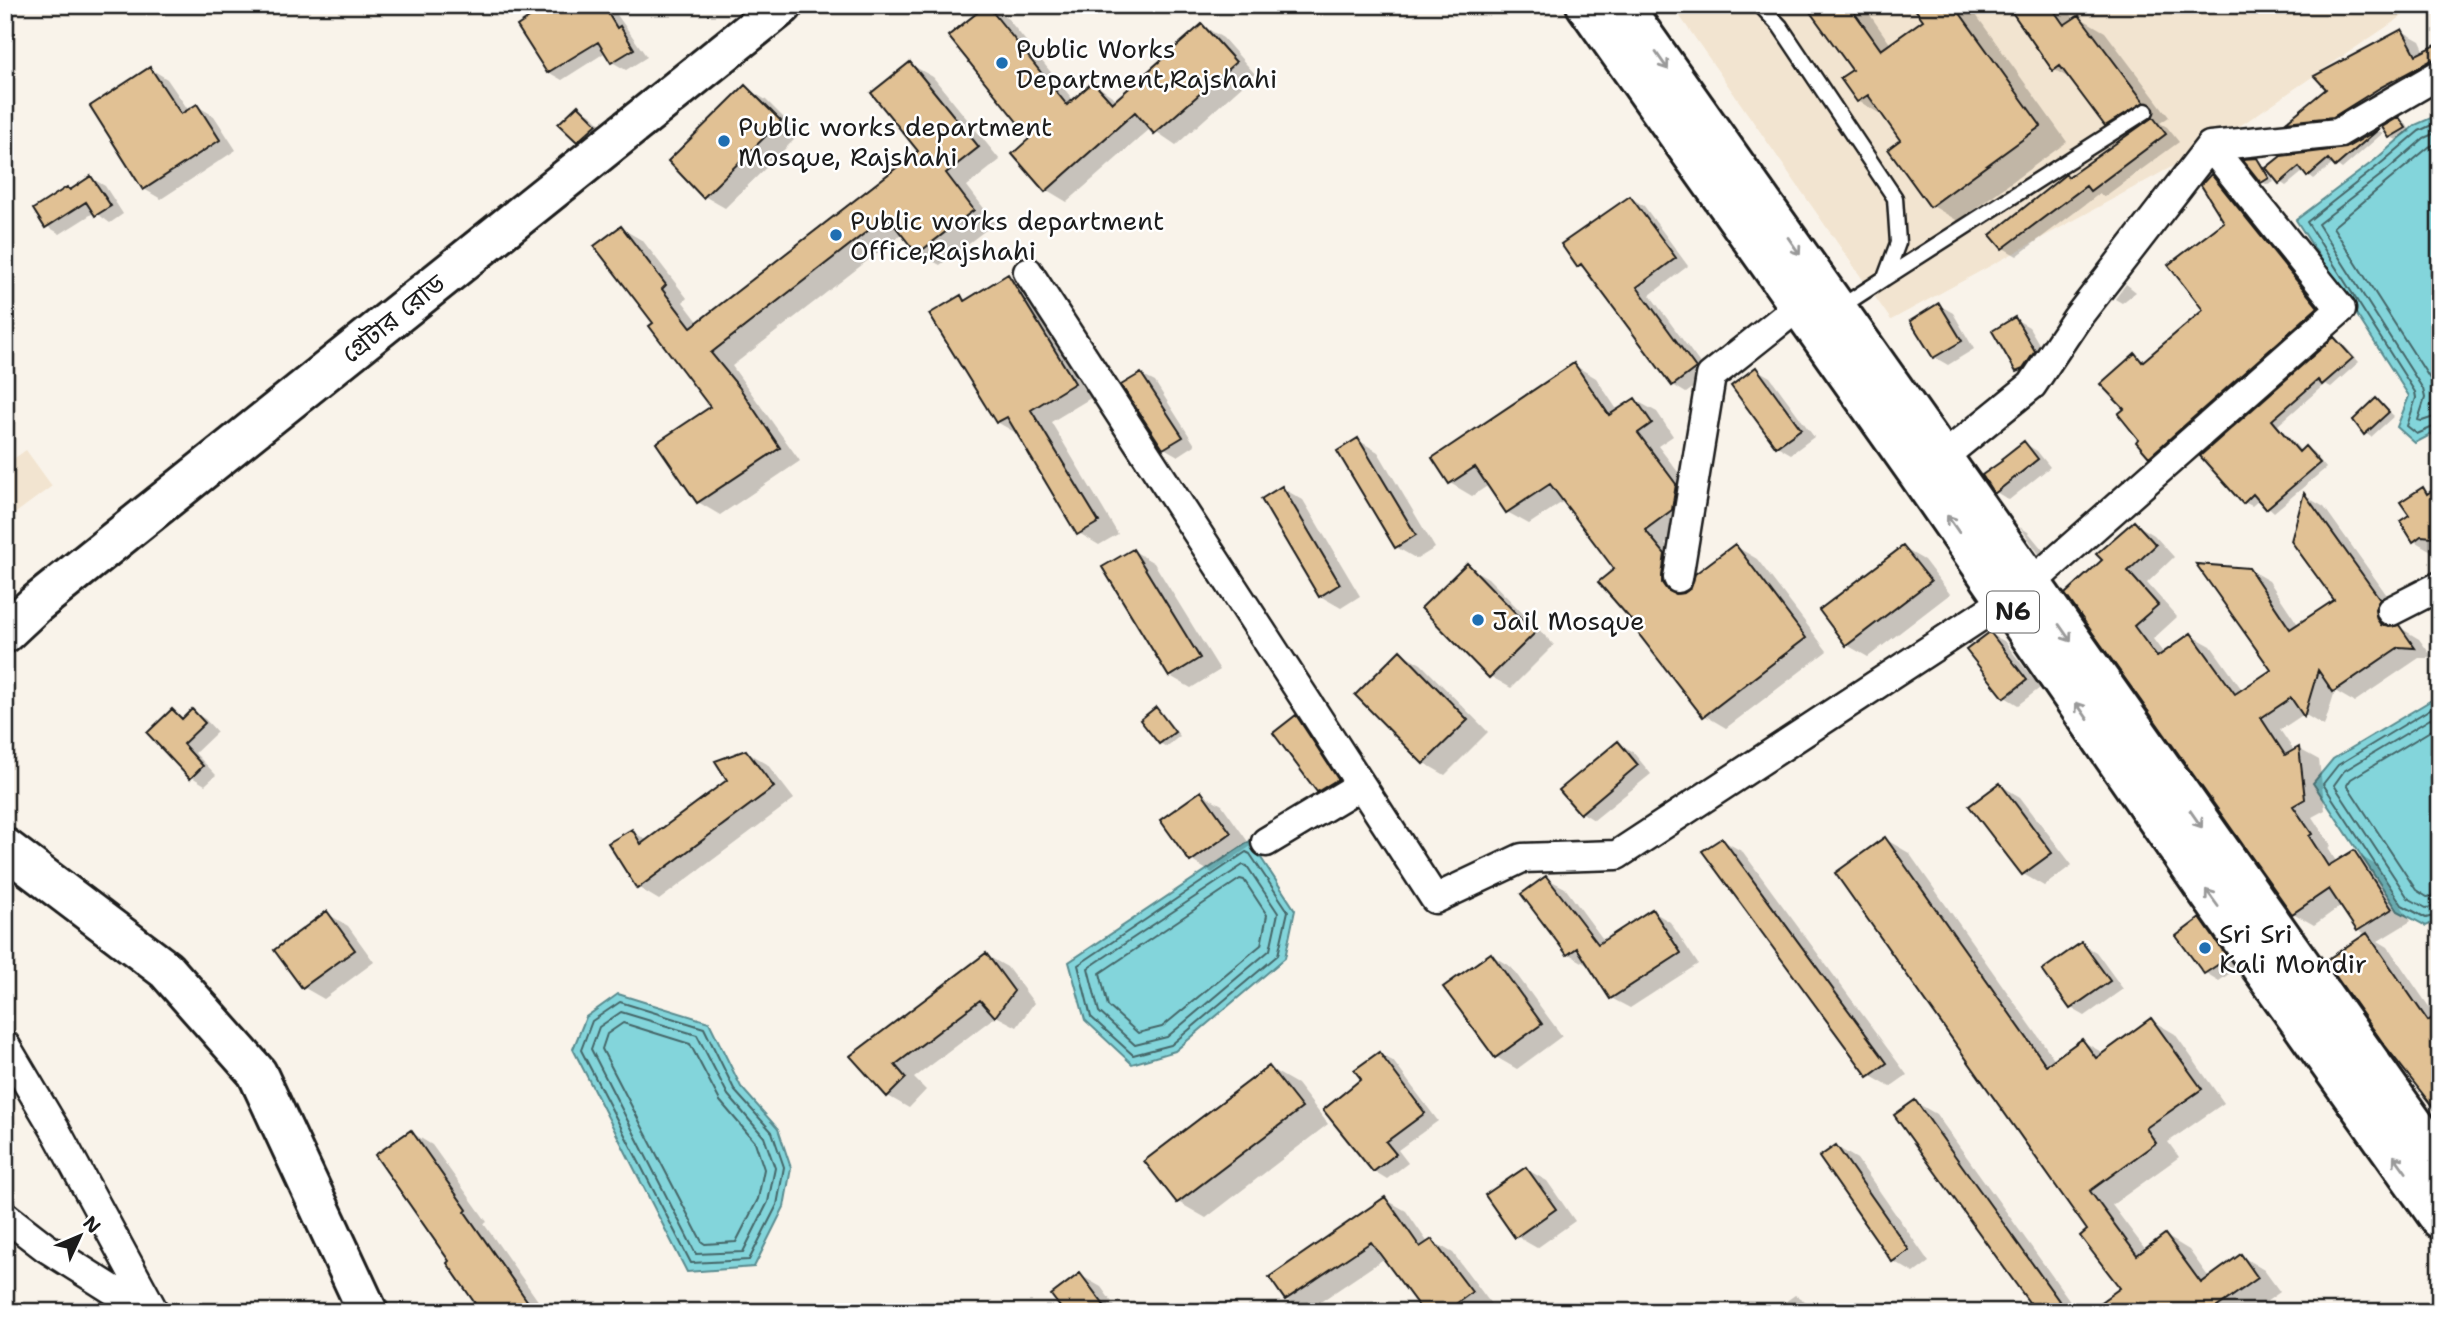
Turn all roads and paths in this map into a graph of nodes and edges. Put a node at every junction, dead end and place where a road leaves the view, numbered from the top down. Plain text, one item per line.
1 (783, 5) edge
2 (1586, 5) edge
3 (1760, 5) edge
4 (1631, 12) edge
5 (2440, 74) edge
6 (2146, 111) dead end
7 (2210, 146) junction
8 (1028, 272) dead end
9 (1885, 278) junction
10 (1799, 306) junction
11 (1838, 309) junction
12 (1942, 458) junction
13 (1678, 578) dead end
14 (2440, 586) edge
15 (2017, 592) junction
16 (2391, 611) dead end
17 (5, 633) edge
18 (1360, 785) junction
19 (1266, 842) dead end
20 (5, 848) edge
21 (5, 1045) edge
22 (2440, 1161) edge
23 (5, 1216) edge
24 (2440, 1219) edge
25 (148, 1312) edge
26 (153, 1312) edge
27 (368, 1312) edge

1 - 17 main road, গ্রেটার রোড
2 - 10 main road, N6
3 - 9 lane
4 -> 11 main road, N6
5 - 7 street
6 - 9 lane
7 - 12 street
7 - 15 street
8 - 18 street
9 - 11 lane
10 - 13 street
15 -> 10 main road, N6
11 - 12 main road, N6
12 - 15 main road, N6
14 - 16 street
15 - 18 street
15 -> 22 main road, N6
24 -> 15 main road, N6
18 - 19 street
20 - 27 main road
21 - 26 street
23 - 25 street

